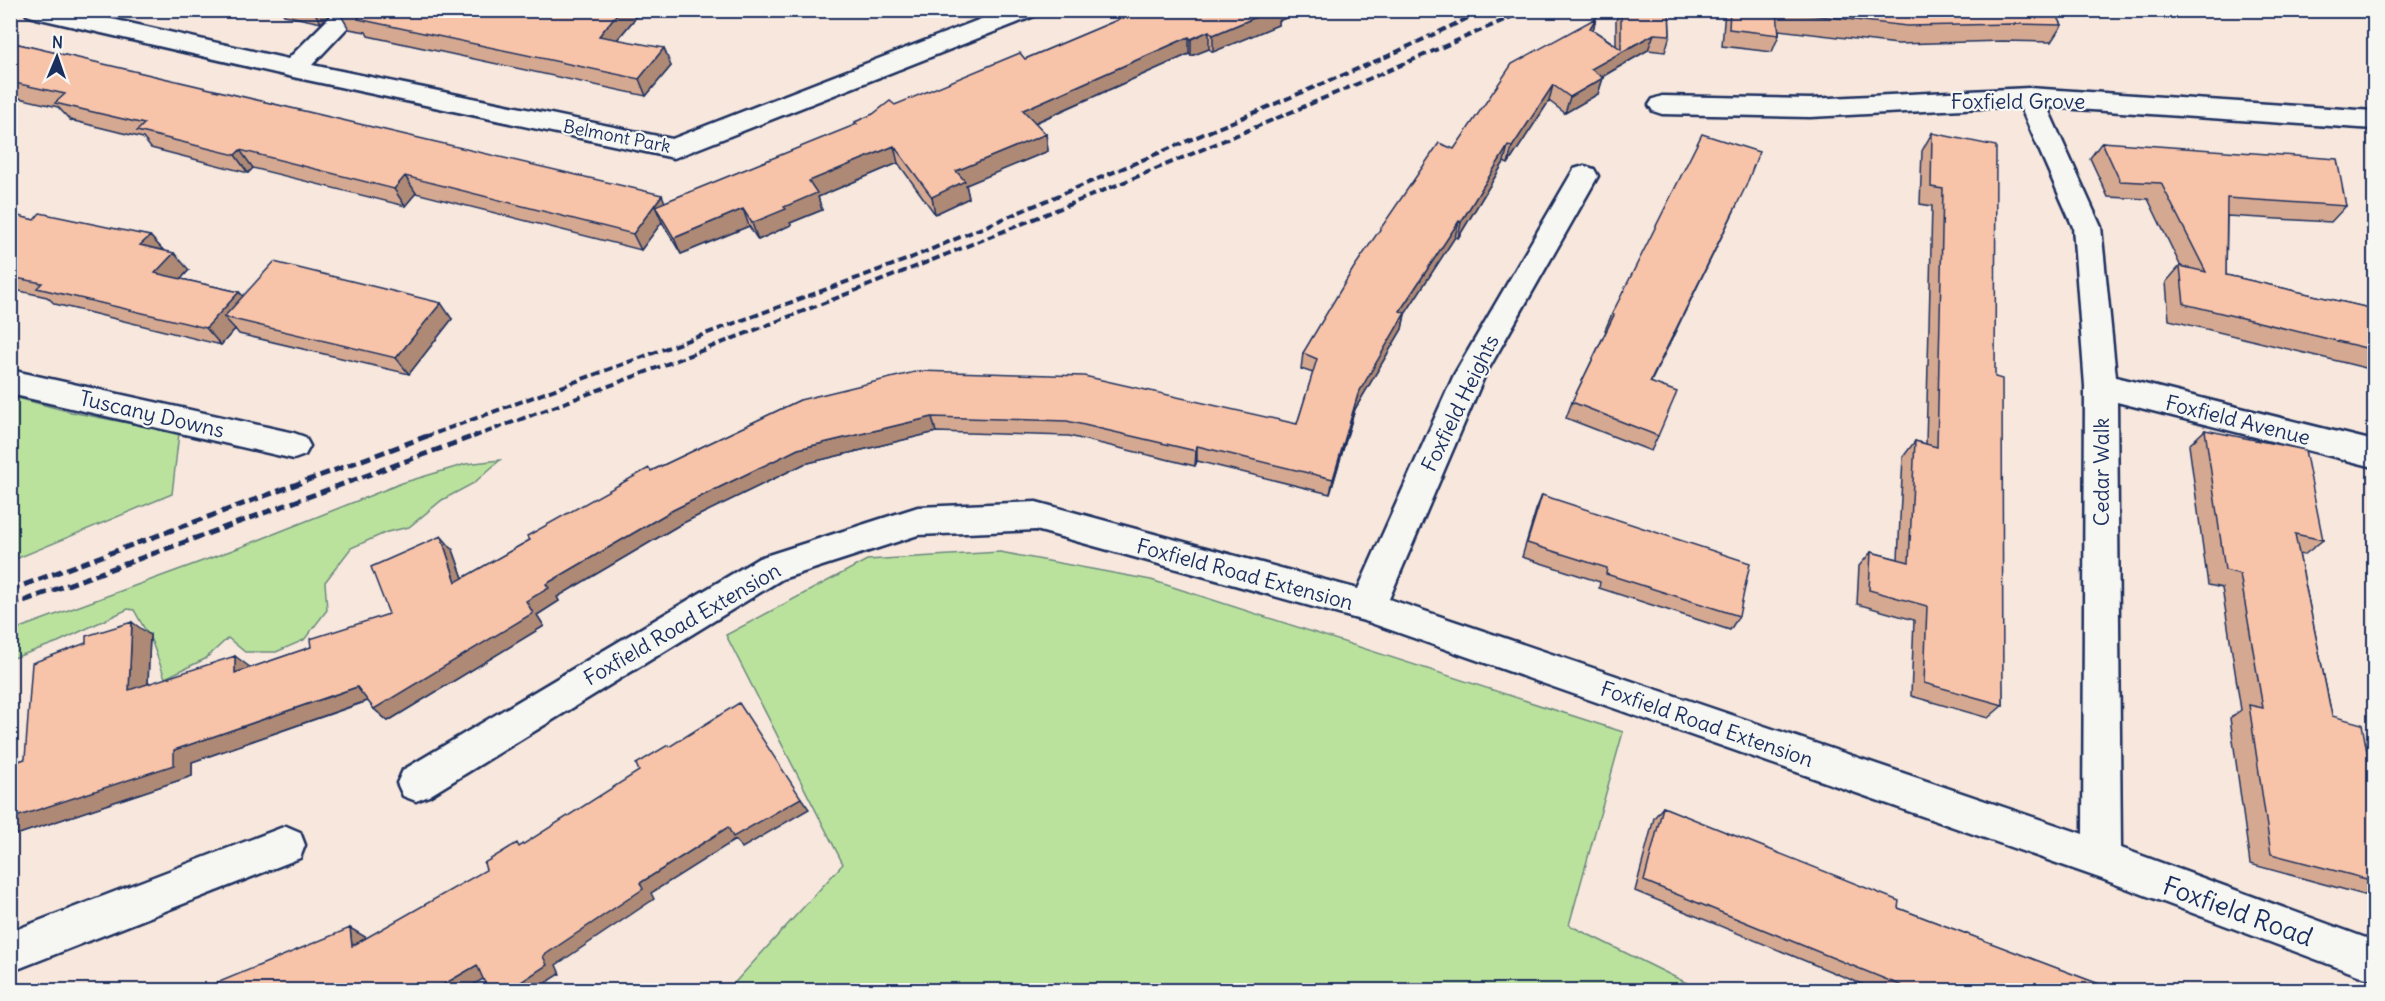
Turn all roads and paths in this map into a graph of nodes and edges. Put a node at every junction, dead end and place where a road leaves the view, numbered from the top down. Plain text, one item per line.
1 (36, 10) edge
2 (352, 10) edge
3 (1029, 10) edge
4 (293, 69) junction
5 (2029, 97) junction
6 (1662, 105) dead end
7 (2374, 120) edge
8 (1584, 176) dead end
9 (10, 382) edge
10 (2101, 386) junction
11 (294, 446) dead end
12 (2374, 454) edge
13 (1368, 608) junction
14 (416, 783) dead end
15 (286, 845) dead end
16 (2102, 860) junction
17 (10, 952) edge
18 (2374, 961) edge

1 - 4 street, Belmont Park
2 - 4 street
3 - 4 street, Belmont Park
5 - 6 street, Foxfield Grove
5 - 7 street, Foxfield Grove
5 - 10 street, Cedar Walk
8 - 13 street, Foxfield Heights
9 - 11 street, Tuscany Downs
10 - 12 street, Foxfield Avenue
10 - 16 street, Cedar Walk
13 - 14 street, Foxfield Road Extension
13 - 16 street, Foxfield Road Extension
15 - 17 street
16 - 18 street, Foxfield Road

